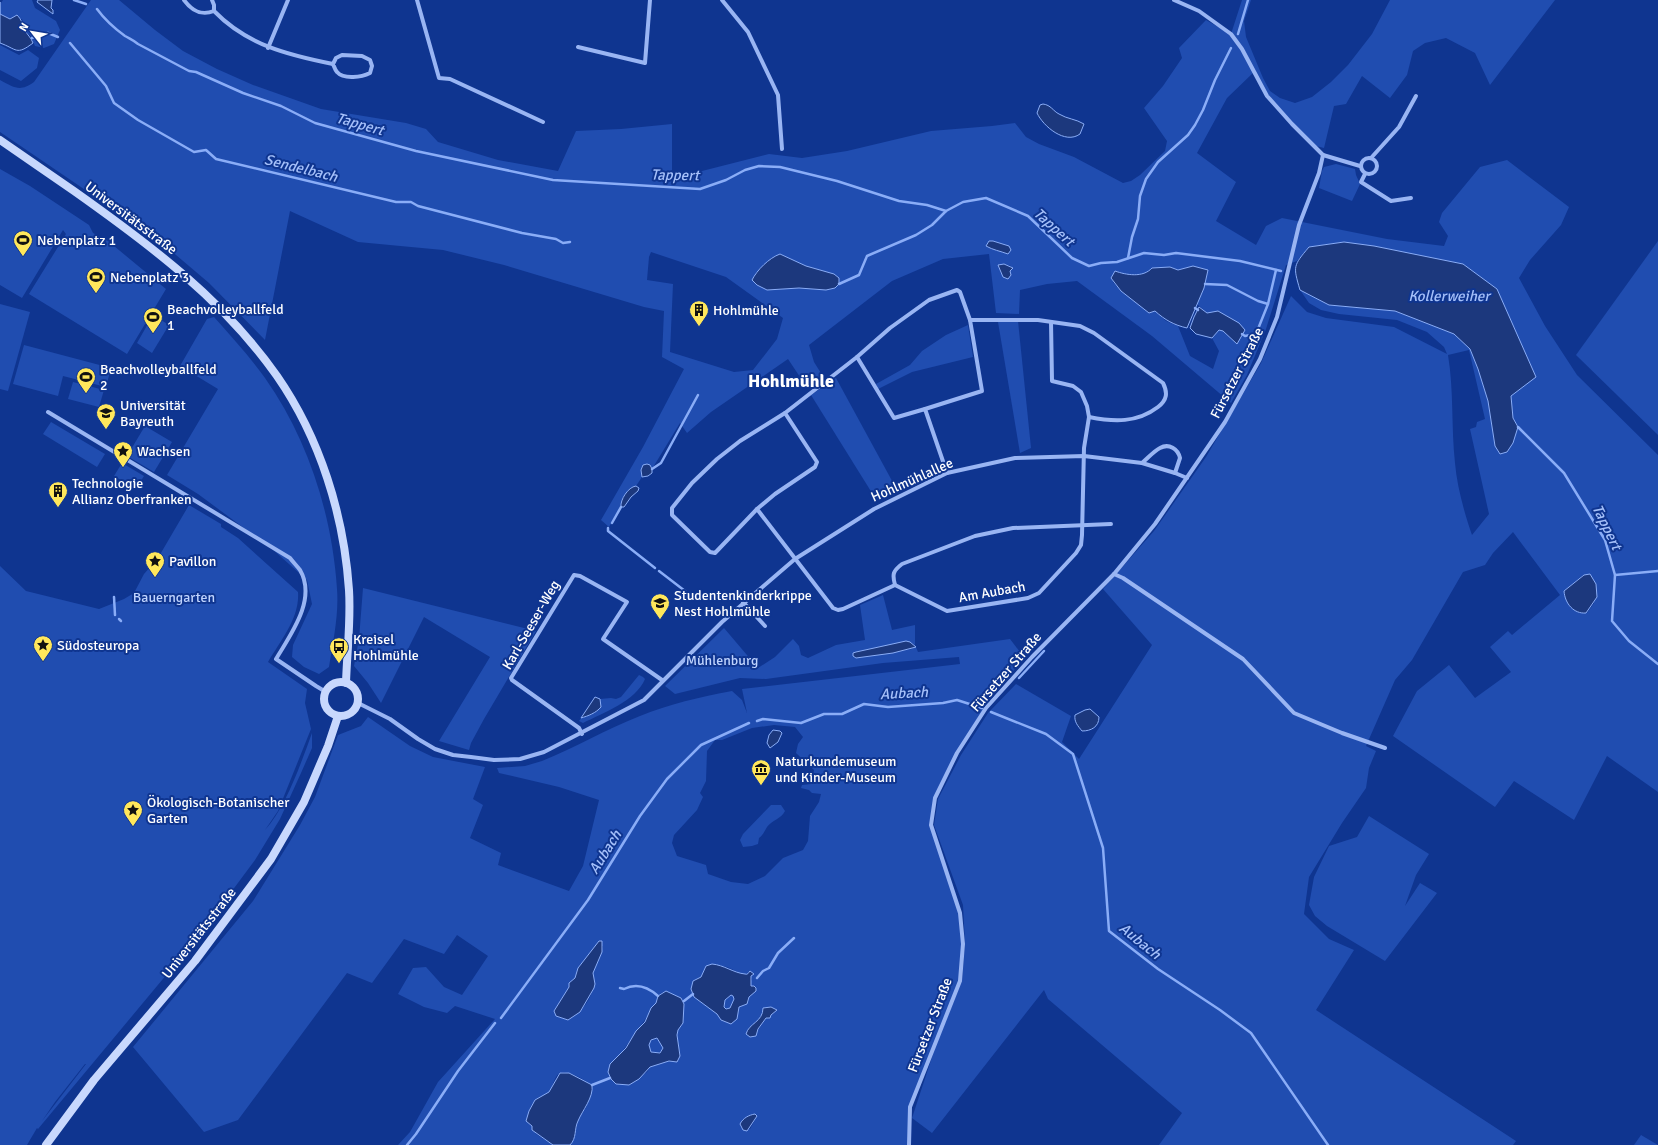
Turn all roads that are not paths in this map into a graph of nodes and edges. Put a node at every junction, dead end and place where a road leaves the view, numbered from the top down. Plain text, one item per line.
1 (184, 0) edge
2 (212, 0) edge
3 (288, 0) edge
4 (417, 0) edge
5 (650, 0) edge
6 (722, 0) edge
7 (1174, 0) edge
8 (214, 11) junction
9 (578, 47) dead end
10 (268, 48) junction
11 (333, 64) junction
12 (1416, 96) dead end
13 (543, 122) dead end
14 (0, 140) edge
15 (782, 148) dead end
16 (1323, 155) junction
17 (1371, 158) junction
18 (1360, 166) junction
19 (1365, 174) junction
20 (1411, 198) dead end
21 (970, 320) junction
22 (1051, 322) junction
23 (857, 357) junction
24 (925, 409) junction
25 (48, 412) dead end
26 (785, 413) junction
27 (1089, 418) junction
28 (1084, 456) junction
29 (1142, 463) junction
30 (947, 473) junction
31 (1175, 473) junction
32 (1187, 478) junction
33 (757, 509) junction
34 (1111, 524) dead end
35 (1082, 525) junction
36 (795, 559) junction
37 (1114, 574) junction
38 (895, 585) junction
39 (743, 602) junction
40 (765, 626) dead end
41 (662, 680) junction
42 (346, 683) junction
43 (326, 692) junction
44 (358, 703) junction
45 (338, 716) junction
46 (582, 734) junction
47 (1384, 748) dead end
48 (46, 1145) edge
49 (909, 1145) edge

1 - 8 street
2 - 8 street
3 - 10 street
4 - 13 street
5 - 9 street
6 - 15 street
7 - 16 street
8 - 10 street
10 - 11 street
11 - 11 street
12 - 17 street
14 - 42 main road, Universitätsstraße
16 - 18 street
16 - 32 street, Fürsetzer Straße
17 - 18 street
17 - 19 street
18 - 19 street
19 - 20 street
21 - 22 street
21 - 23 street
21 - 24 street
22 - 27 street
22 - 27 street
23 - 24 street
23 - 26 street
24 - 30 street
25 - 43 street
26 - 33 street
26 - 33 street
27 - 28 street, Am Aubach
28 - 29 street, Hohlmühlallee
28 - 30 street, Hohlmühlallee
28 - 35 street, Am Aubach
29 - 31 street, Hohlmühlallee
29 - 31 street
30 - 36 street, Hohlmühlallee
31 - 32 street, Hohlmühlallee
32 - 37 street, Fürsetzer Straße
33 - 36 street
34 - 35 street
35 - 38 street
35 - 38 street, Am Aubach
36 - 38 street
36 - 39 street, Hohlmühlallee
37 - 47 street
37 - 49 street, Fürsetzer Straße
39 - 40 street
39 - 41 street, Hohlmühlallee
41 - 46 street, Hohlmühlallee
41 - 46 street, Karl-Seeser-Weg
42 - 43 main road
42 - 44 main road
43 - 45 main road
44 - 45 main road
44 - 46 street, Hohlmühlallee
45 - 48 main road, Universitätsstraße

